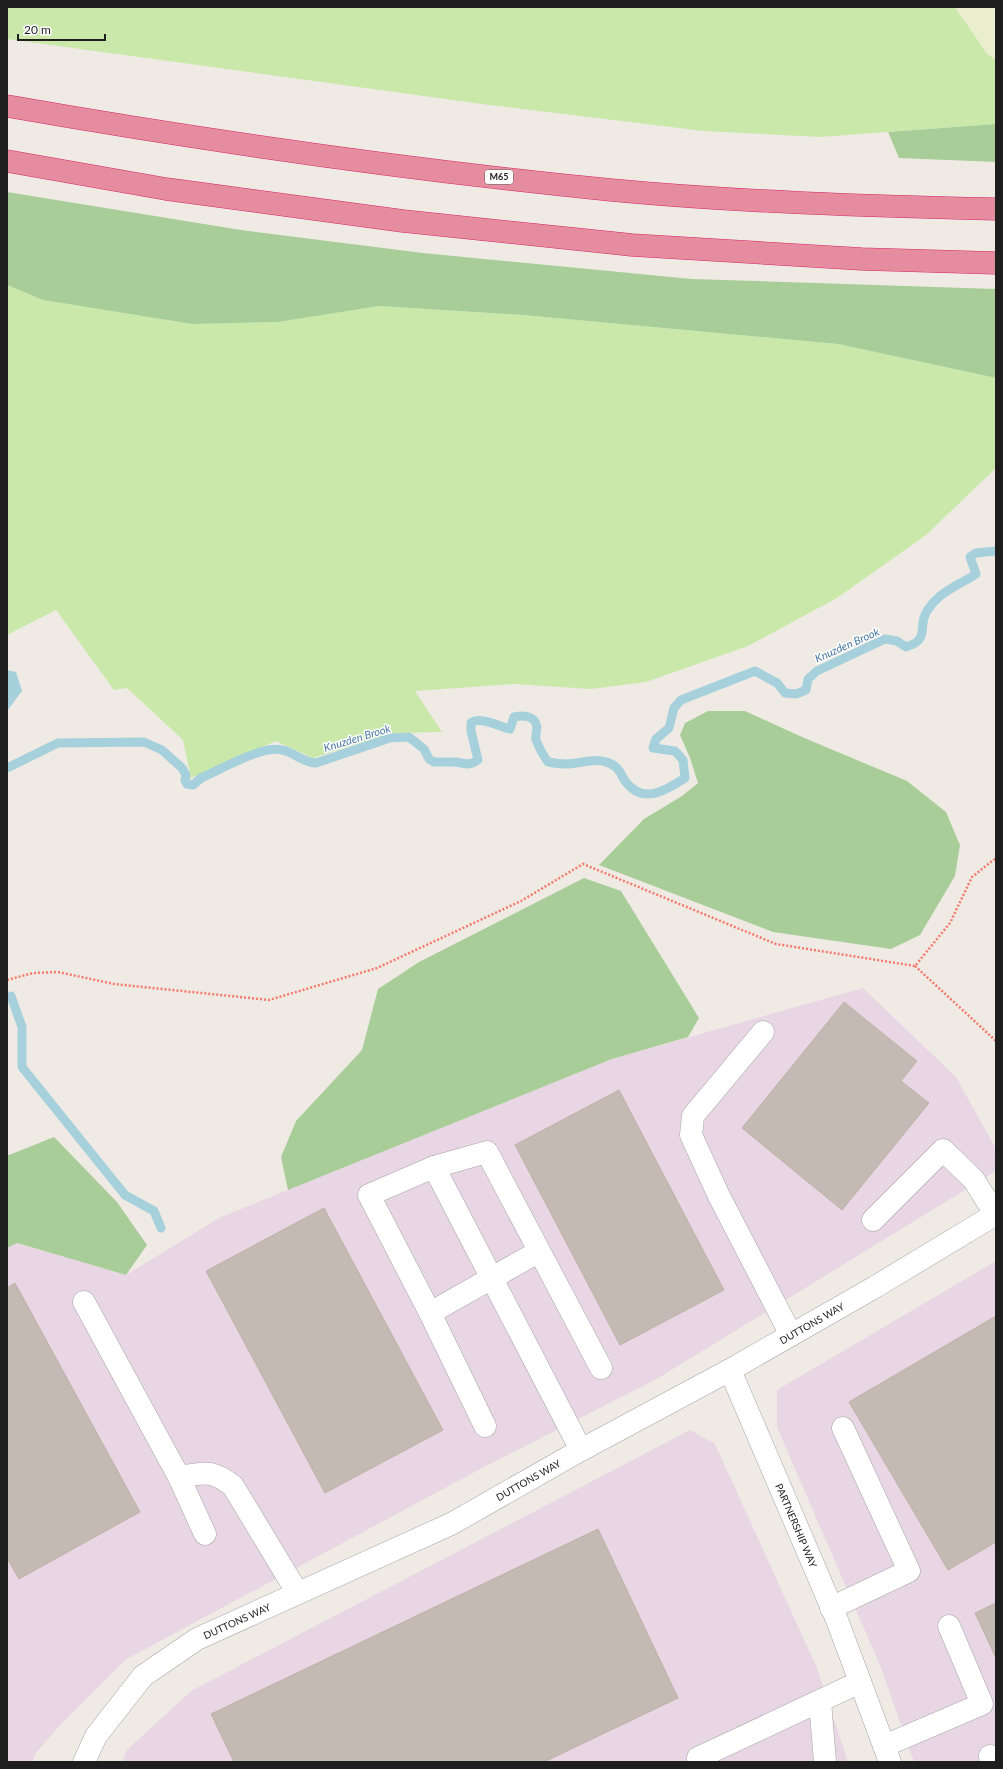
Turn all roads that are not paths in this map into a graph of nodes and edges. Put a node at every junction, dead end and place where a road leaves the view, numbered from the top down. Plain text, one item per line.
1 (7, 106) edge
2 (7, 161) edge
3 (996, 209) edge
4 (996, 263) edge
5 (763, 1032) dead end
6 (434, 1167) junction
7 (996, 1214) edge
8 (873, 1220) dead end
9 (538, 1252) junction
10 (491, 1278) junction
11 (84, 1302) dead end
12 (430, 1313) junction
13 (791, 1335) junction
14 (602, 1368) dead end
15 (730, 1370) junction
16 (485, 1426) dead end
17 (843, 1428) dead end
18 (581, 1450) junction
19 (178, 1477) junction
20 (204, 1534) dead end
21 (297, 1592) junction
22 (831, 1608) junction
23 (949, 1626) dead end
24 (860, 1682) junction
25 (820, 1701) junction
26 (887, 1754) edge
27 (698, 1758) dead end
28 (84, 1762) edge
29 (825, 1762) edge

1 - 3 highway, M65
2 - 4 highway
5 - 13 street
6 - 9 street
6 - 10 street
6 - 12 street
7 - 8 street
7 - 13 street, DUTTONS WAY
9 - 10 street
9 - 14 street
10 - 12 street
10 - 18 street
11 - 19 street
12 - 16 street
13 - 15 street, DUTTONS WAY
15 - 18 street, DUTTONS WAY
15 - 22 street, PARTNERSHIP WAY
17 - 22 street
18 - 21 street, DUTTONS WAY
19 - 20 street
19 - 21 street
21 - 28 street, DUTTONS WAY
22 - 24 street, PARTNERSHIP WAY
23 - 26 street
24 - 25 street
24 - 26 street, PARTNERSHIP WAY
25 - 27 street
25 - 29 street

